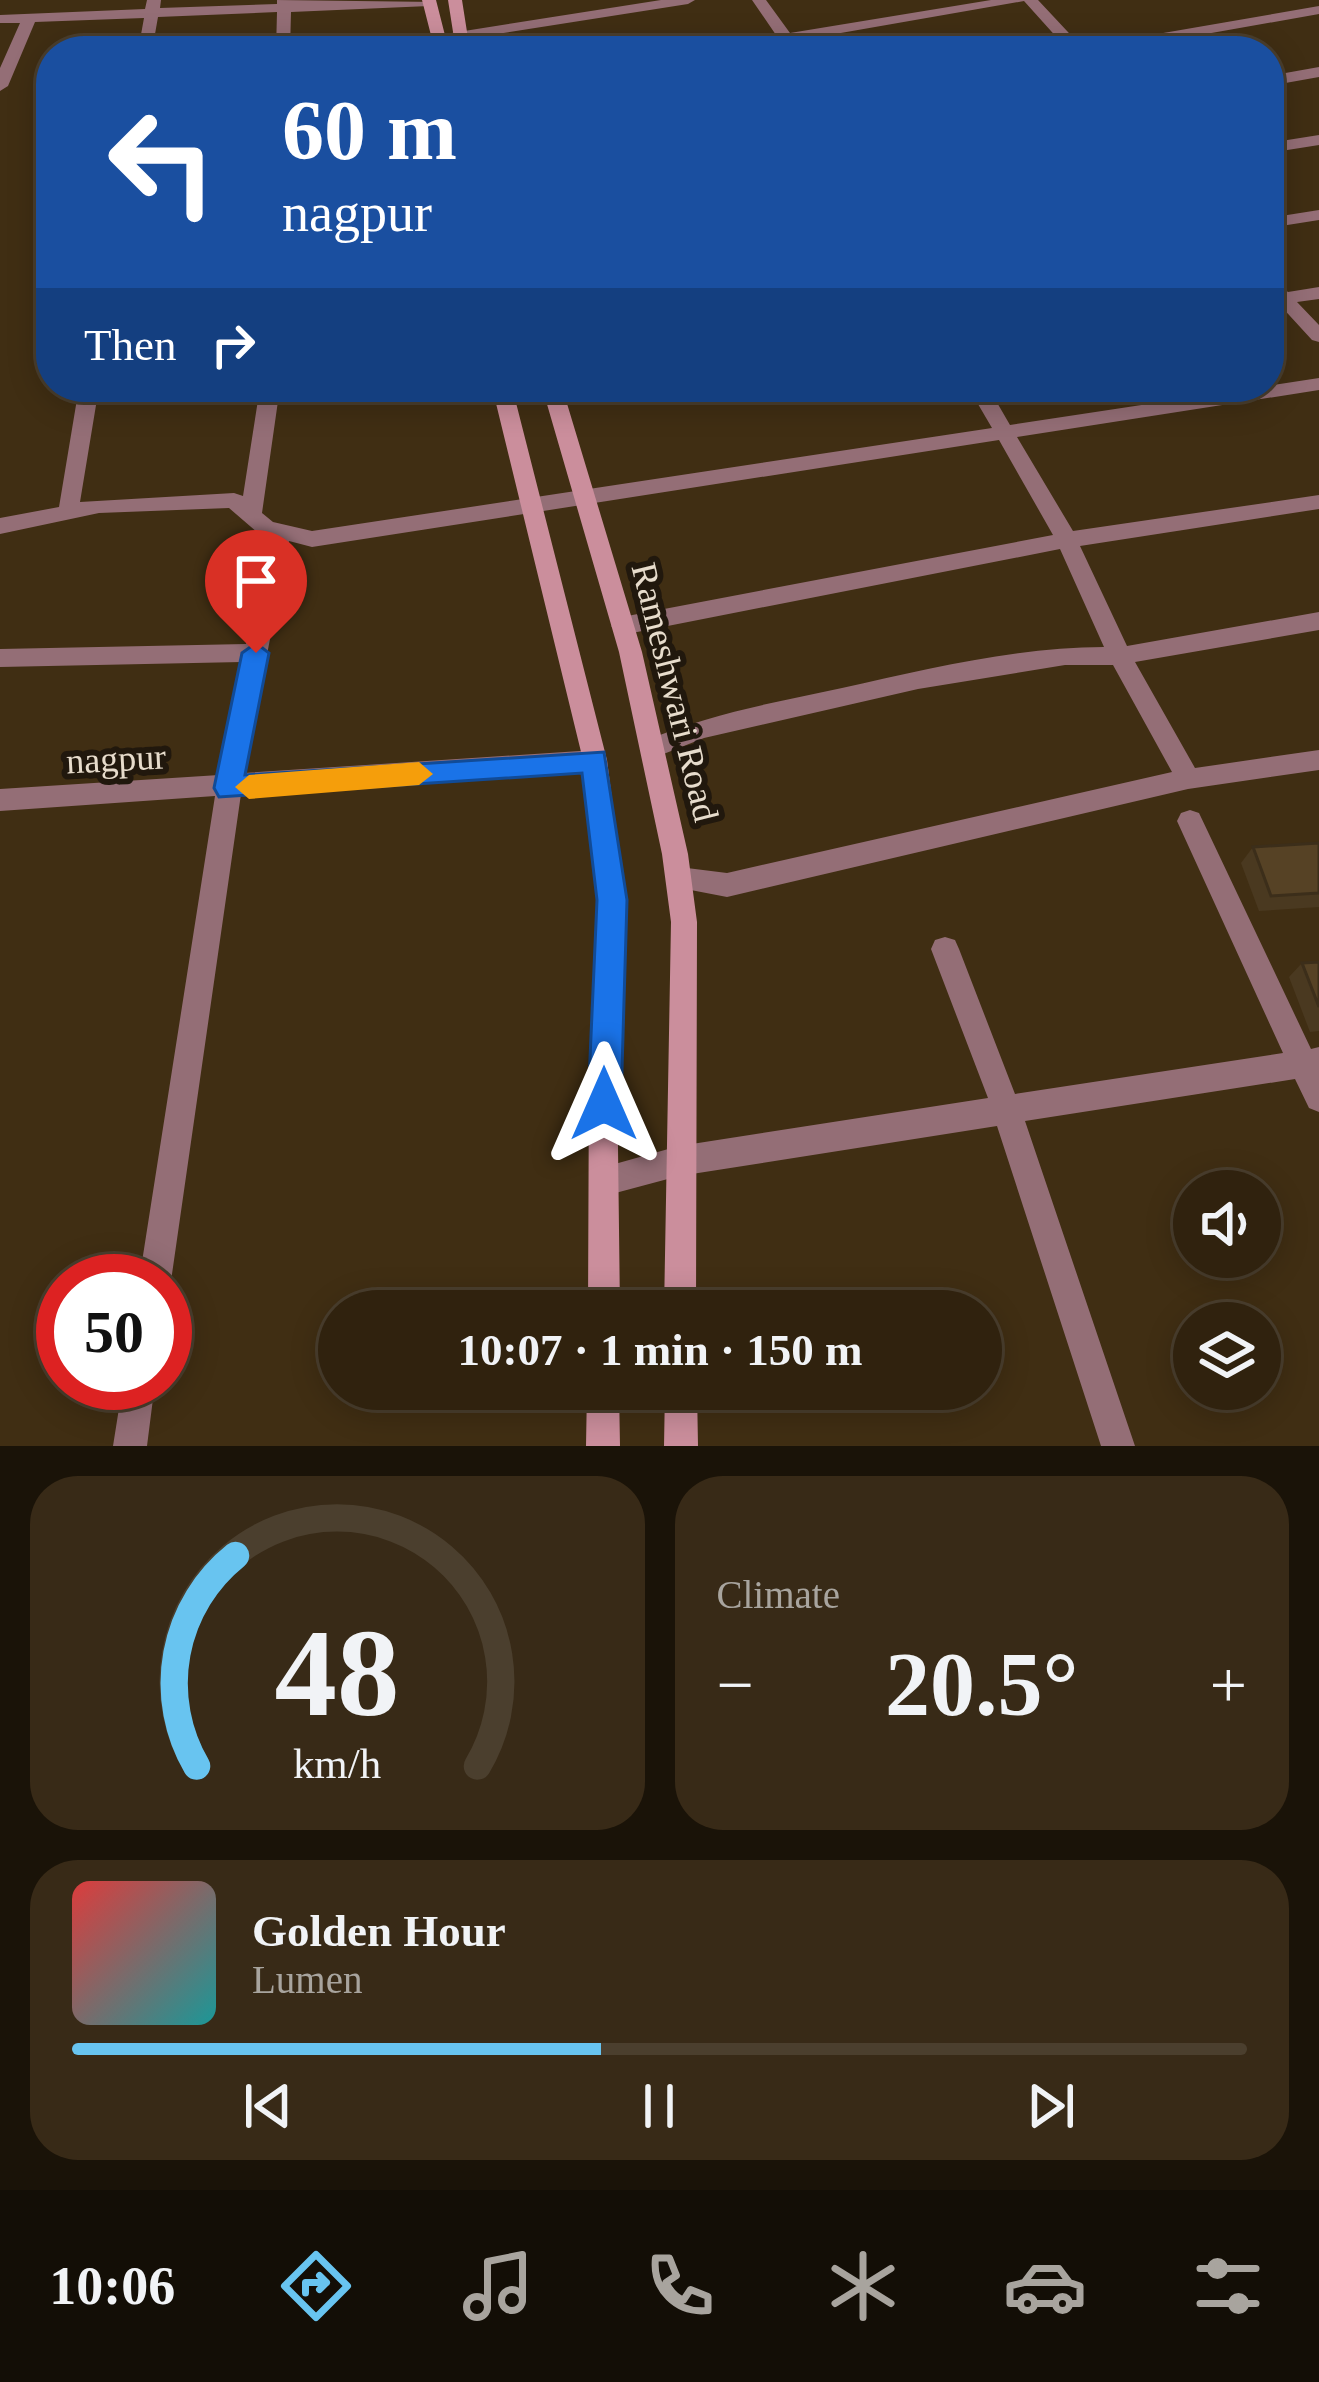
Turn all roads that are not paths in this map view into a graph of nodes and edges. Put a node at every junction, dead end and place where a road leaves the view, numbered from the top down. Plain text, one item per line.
1 (455, 0) edge
2 (688, 0) edge
3 (759, 0) edge
4 (1018, 0) edge
5 (1030, 0) edge
6 (1310, 0) edge
7 (429, 1) edge
8 (284, 4) edge
9 (153, 7) edge
10 (1319, 9) edge
11 (29, 18) junction
12 (0, 19) edge
13 (284, 36) edge
14 (438, 36) edge
15 (461, 36) edge
16 (503, 36) edge
17 (784, 36) edge
18 (831, 36) edge
19 (1065, 36) edge
20 (1165, 36) edge
21 (1319, 73) edge
22 (1284, 79) edge
23 (0, 86) edge
24 (1319, 140) edge
25 (1284, 146) edge
26 (1319, 215) edge
27 (1284, 221) edge
28 (1284, 293) edge
29 (1319, 293) edge
30 (1284, 303) edge
31 (1319, 336) edge
32 (1319, 384) edge
33 (1284, 389) edge
34 (86, 402) edge
35 (268, 402) edge
36 (506, 402) edge
37 (557, 402) edge
38 (987, 402) edge
39 (1195, 402) edge
40 (1002, 430) junction
41 (586, 499) junction
42 (1319, 502) edge
43 (530, 506) junction
44 (68, 513) junction
45 (251, 515) junction
46 (0, 526) edge
47 (280, 532) junction
48 (1067, 540) junction
49 (1319, 621) edge
50 (622, 626) junction
51 (256, 653) junction
52 (1120, 656) junction
53 (0, 658) edge
54 (656, 747) junction
55 (595, 760) junction
56 (1319, 760) edge
57 (1188, 779) junction
58 (229, 788) junction
59 (0, 800) edge
60 (1190, 820) dead end
61 (679, 878) junction
62 (945, 950) dead end
63 (1311, 1062) edge
64 (1319, 1098) edge
65 (1007, 1110) junction
66 (679, 1162) junction
67 (608, 1180) junction
68 (159, 1254) edge
69 (605, 1290) edge
70 (680, 1290) edge
71 (135, 1410) edge
72 (603, 1410) edge
73 (681, 1410) edge
74 (130, 1446) edge
75 (603, 1446) edge
76 (681, 1446) edge
77 (1118, 1446) edge

1 - 15 main road
2 - 16 street
3 - 17 street
4 - 18 street
5 - 19 street
6 - 10 street
7 - 8 street
7 - 14 main road
8 - 9 street
8 - 13 street
9 - 11 street
10 - 20 street
11 - 12 street
11 - 23 street
21 - 22 street
24 - 25 street
26 - 27 street
28 - 29 street
30 - 31 street
32 - 33 street
34 - 44 street
35 - 45 street
36 - 43 main road
37 - 41 main road, Rameshwari Road
38 - 40 street
39 - 40 street
40 - 41 street
40 - 48 street
41 - 43 street
41 - 50 main road, Rameshwari Road
42 - 48 street
43 - 47 street
43 - 55 main road
44 - 45 street
44 - 46 street
45 - 47 street
47 - 51 street
48 - 50 street
48 - 52 street
49 - 52 street
50 - 54 main road, Rameshwari Road
51 - 53 street
51 - 58 street
52 - 54 street
52 - 57 street
54 - 61 main road, Rameshwari Road
55 - 58 street, nagpur
55 - 67 main road
56 - 57 street
57 - 61 street
58 - 59 street, nagpur
58 - 68 street
60 - 63 street
61 - 66 main road, Rameshwari Road
62 - 65 street
63 - 64 street
63 - 65 street
65 - 66 street
65 - 77 street
66 - 67 street
66 - 70 main road, Rameshwari Road
67 - 69 main road
71 - 74 street
72 - 75 main road
73 - 76 main road

